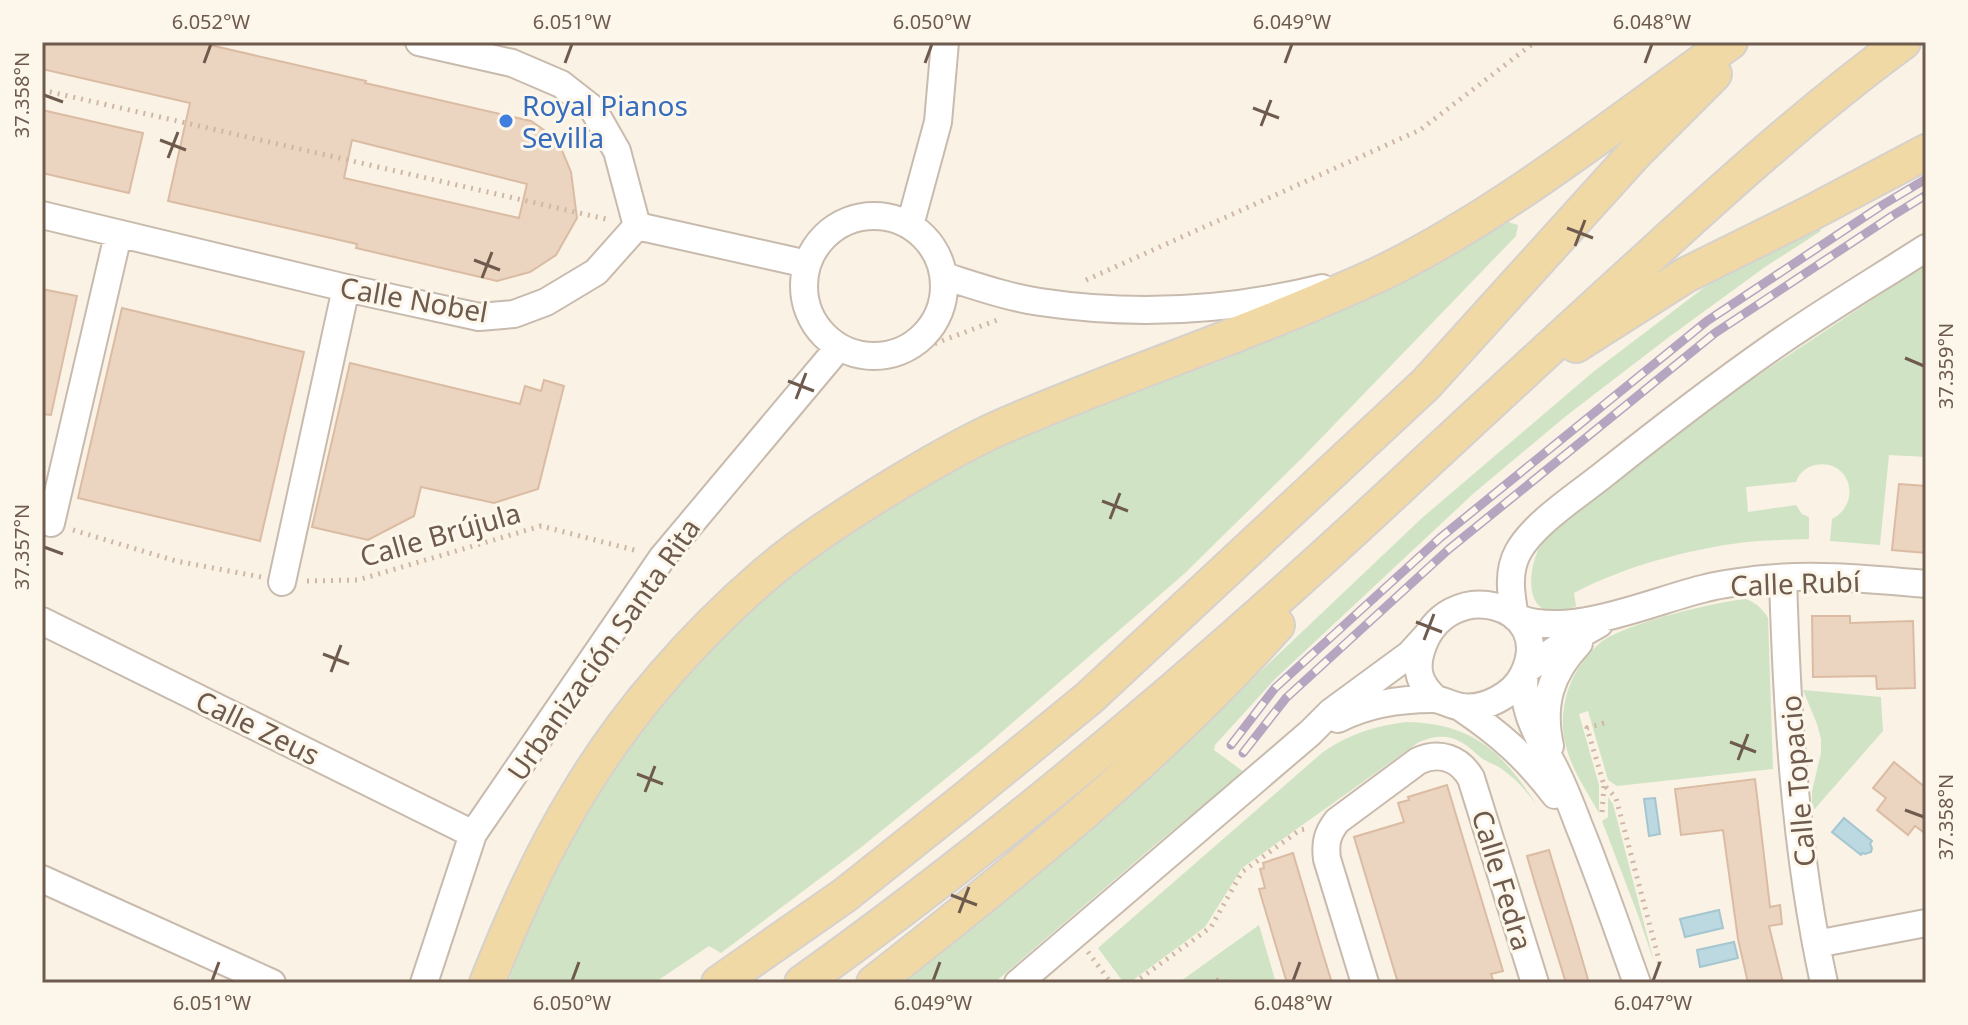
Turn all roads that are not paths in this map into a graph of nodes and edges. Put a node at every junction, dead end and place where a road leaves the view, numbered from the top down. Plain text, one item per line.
1 (419, 42) edge
2 (945, 42) edge
3 (1730, 42) edge
4 (1750, 42) edge
5 (1903, 42) edge
6 (1926, 152) edge
7 (42, 215) edge
8 (910, 225) junction
9 (637, 226) junction
10 (118, 235) junction
11 (1926, 248) edge
12 (807, 264) junction
13 (1383, 273) junction
14 (944, 276) junction
15 (346, 288) junction
16 (839, 347) junction
17 (1498, 394) junction
18 (1388, 498) junction
19 (51, 523) road end
20 (1783, 578) junction
21 (282, 582) road end
22 (1926, 584) edge
23 (1620, 613) junction
24 (1515, 617) junction
25 (42, 621) edge
26 (1596, 626) junction
27 (1429, 633) junction
28 (1525, 671) junction
29 (1448, 703) junction
30 (1310, 733) junction
31 (1555, 769) junction
32 (1580, 826) junction
33 (473, 834) junction
34 (42, 879) edge
35 (1926, 923) edge
36 (1816, 944) junction
37 (272, 983) edge
38 (424, 983) edge
39 (487, 983) edge
40 (719, 983) edge
41 (802, 983) edge
42 (874, 983) edge
43 (1018, 983) edge
44 (1365, 983) edge
45 (1535, 983) edge
46 (1637, 983) edge
47 (1824, 983) edge

1 - 9 street
2 - 8 street
3 - 13 main road
4 - 40 main road
5 - 17 main road
6 - 17 main road
7 - 10 street, Calle Nobel
8 - 12 street
8 - 14 street
9 - 12 street
9 - 15 street, Calle Nobel
10 - 15 street, Calle Nobel
10 - 19 street
11 - 24 street
12 - 16 street
13 - 14 street
13 - 39 main road
14 - 16 street
15 - 21 street
16 - 33 street, Urbanización Santa Rita
17 - 18 main road
18 - 41 main road
18 - 42 main road
20 - 22 street, Calle Rubí
20 - 23 street, Calle Rubí
20 - 36 street, Calle Topacio
23 - 24 street, Calle Rubí
23 - 26 street, Calle Rubí
24 - 27 street
24 - 28 street
25 - 33 street, Calle Zeus
26 - 28 street, Calle Rubí
26 - 31 street
27 - 29 street
27 - 30 street
28 - 29 street
28 - 31 street
29 - 30 street
29 - 32 street
30 - 43 street
31 - 32 street
32 - 46 street
33 - 38 street, Urbanización Santa Rita
34 - 37 street
35 - 36 street
36 - 47 street, Calle Topacio
44 - 45 street, Calle Fedra

